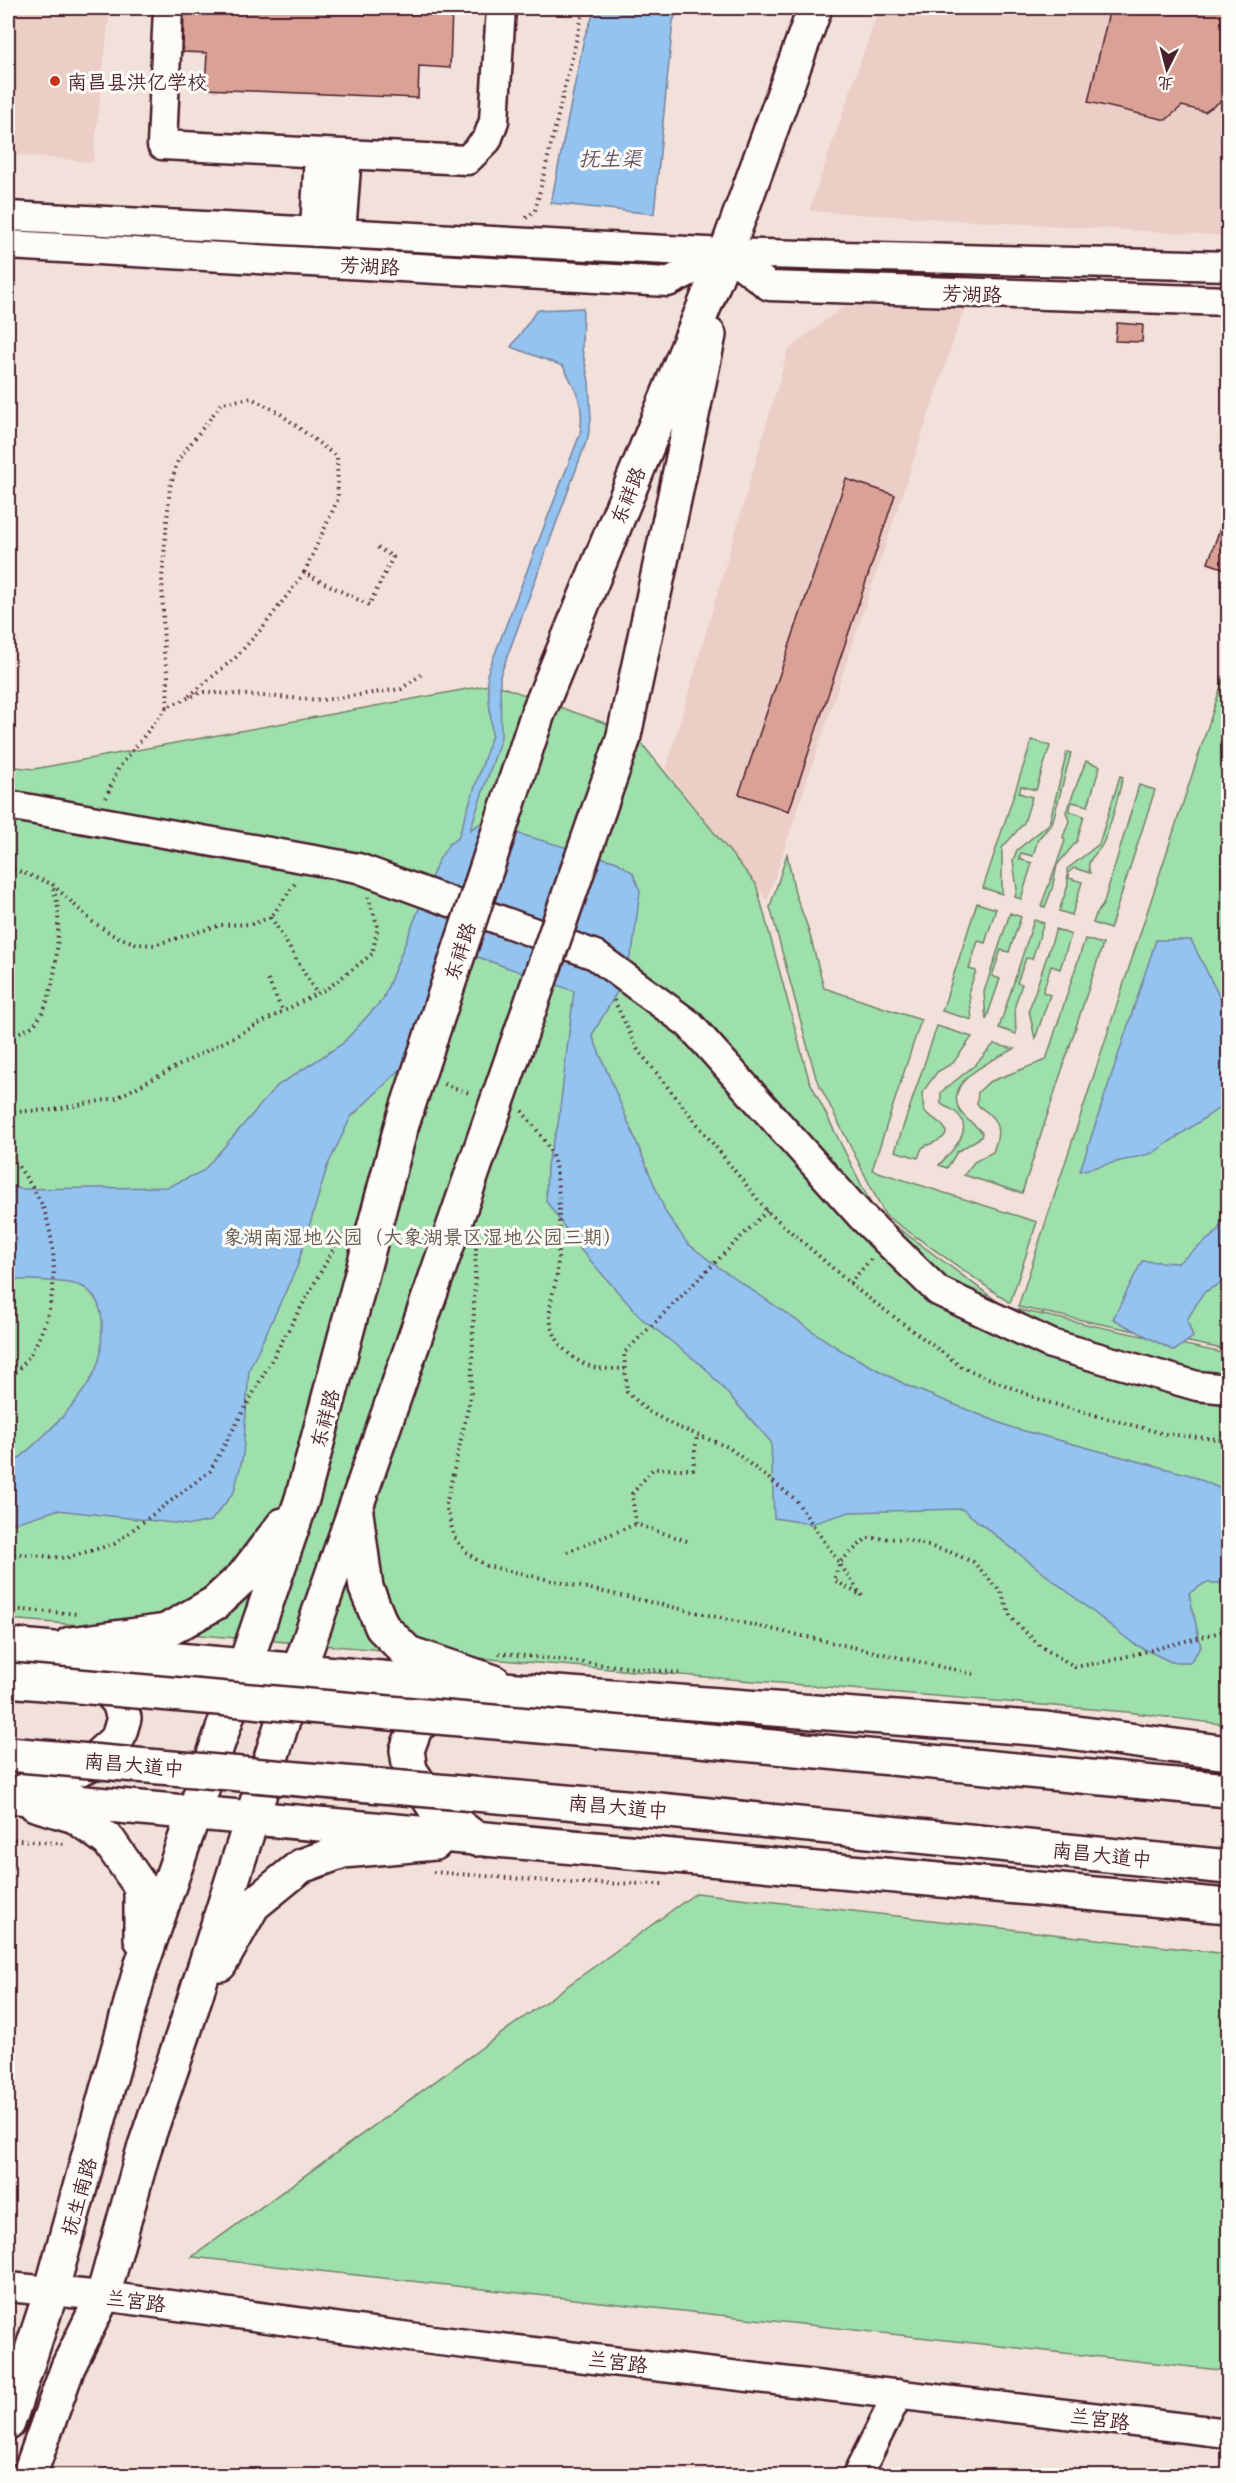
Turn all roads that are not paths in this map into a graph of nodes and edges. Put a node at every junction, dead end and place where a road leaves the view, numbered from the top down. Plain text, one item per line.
1 (168, 8) edge
2 (501, 8) edge
3 (815, 8) edge
4 (319, 153) junction
5 (347, 154) junction
6 (8, 216) edge
7 (328, 232) junction
8 (8, 245) edge
9 (726, 254) junction
10 (1228, 266) edge
11 (1228, 301) edge
12 (8, 805) edge
13 (1228, 1389) edge
14 (302, 1500) junction
15 (355, 1507) junction
16 (8, 1645) edge
17 (42, 1648) junction
18 (244, 1666) junction
19 (299, 1670) junction
20 (8, 1680) edge
21 (516, 1690) junction
22 (1228, 1753) edge
23 (8, 1754) edge
24 (1228, 1790) edge
25 (9, 1796) edge
26 (194, 1813) junction
27 (252, 1819) junction
28 (476, 1839) junction
29 (1228, 1867) edge
30 (1228, 1906) edge
31 (141, 1967) junction
32 (185, 2029) junction
33 (8, 2287) edge
34 (51, 2292) junction
35 (103, 2296) junction
36 (898, 2394) junction
37 (8, 2423) edge
38 (1228, 2433) edge
39 (28, 2475) edge
40 (857, 2475) edge

1 - 4 street
2 - 5 street
3 - 9 main road, 东祥路
4 - 5 street
4 - 7 street
5 - 7 street
6 - 7 street, 芳湖路
7 - 9 street, 芳湖路
8 - 9 street, 芳湖路
9 - 10 street, 芳湖路
9 - 11 street, 芳湖路
9 - 14 main road, 东祥路, bridge
9 - 15 main road, 东祥路, bridge
12 - 13 street
14 - 17 main road
14 - 18 main road, 东祥路
15 - 19 main road, 东祥路
15 - 21 main road
16 - 17 main road
17 - 18 main road
17 - 25 main road
18 - 19 main road
18 - 26 main road, 东祥路
19 - 21 main road
19 - 27 main road, 东祥路
20 - 24 main road, bridge
21 - 22 main road
21 - 28 main road
23 - 29 main road, 南昌大道中, bridge
25 - 26 main road
25 - 31 main road
26 - 27 main road
26 - 31 main road, 东祥路
27 - 28 main road
27 - 32 main road, 东祥路
28 - 30 main road
28 - 32 main road
31 - 34 main road, 抚生南路
32 - 35 main road
33 - 34 street, 兰宫路
34 - 35 street, 兰宫路
34 - 37 main road, 抚生南路
35 - 36 street, 兰宫路
35 - 39 main road
36 - 38 street, 兰宫路
36 - 40 street

